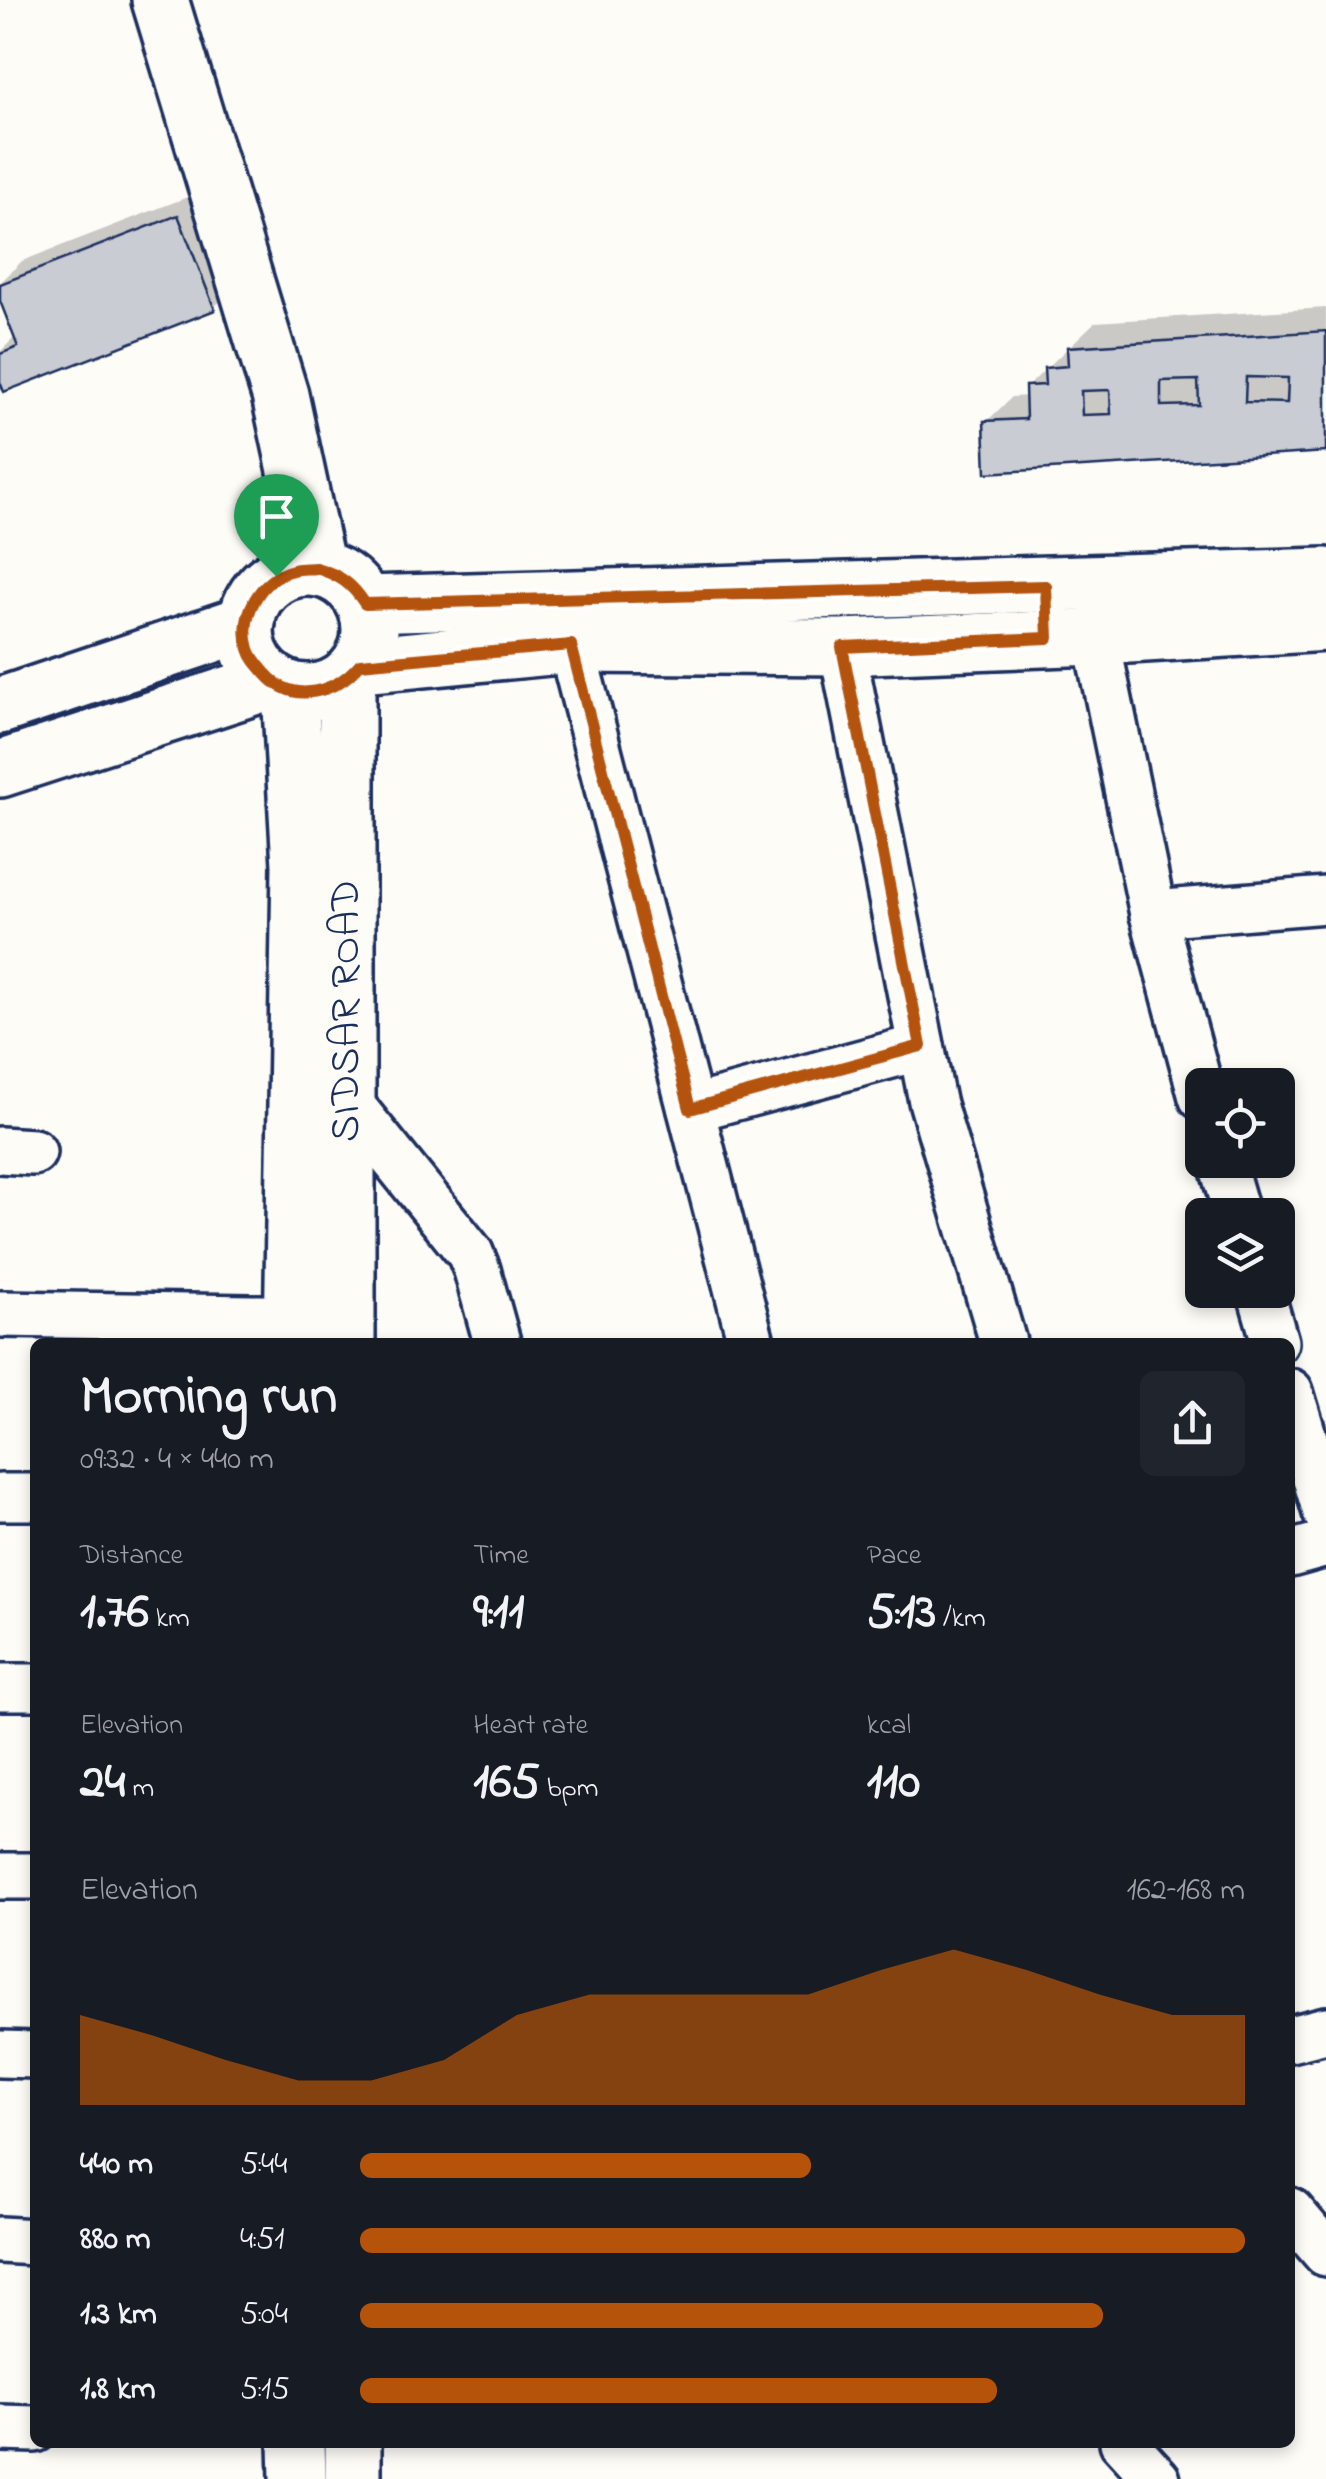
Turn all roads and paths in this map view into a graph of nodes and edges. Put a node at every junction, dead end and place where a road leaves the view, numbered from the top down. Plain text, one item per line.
1 (160, 3) edge
2 (316, 568) junction
3 (1326, 576) edge
4 (365, 604) junction
5 (1063, 620) junction
6 (247, 623) junction
7 (1326, 623) edge
8 (571, 645) junction
9 (842, 647) junction
10 (353, 672) junction
11 (281, 685) junction
12 (0, 706) edge
13 (0, 770) edge
14 (1326, 900) edge
15 (1153, 914) junction
16 (921, 1046) junction
17 (1194, 1068) edge
18 (346, 1100) junction
19 (690, 1109) junction
20 (1265, 1308) edge
21 (0, 1314) edge
22 (292, 1330) edge
23 (346, 1331) edge
24 (496, 1338) edge
25 (749, 1338) edge
26 (1001, 1338) edge
27 (1274, 1338) edge
28 (1295, 1409) edge
29 (0, 1497) edge
30 (30, 1497) edge
31 (1326, 1512) edge
32 (1326, 1544) edge
33 (1295, 1553) edge
34 (0, 1686) edge
35 (30, 1686) edge
36 (0, 1876) edge
37 (30, 1876) edge
38 (1326, 2030) edge
39 (1295, 2039) edge
40 (0, 2054) edge
41 (30, 2055) edge
42 (1295, 2217) edge
43 (0, 2240) edge
44 (30, 2242) edge
45 (1326, 2253) edge
46 (0, 2428) edge
47 (30, 2429) edge
48 (297, 2448) edge
49 (353, 2448) edge
50 (1128, 2448) edge
51 (298, 2479) edge
52 (354, 2479) edge
53 (1157, 2479) edge

1 - 2 street
2 - 4 street
2 - 6 street
3 - 5 street
4 - 5 street
4 - 10 street
5 - 7 street
5 - 9 street
5 - 15 street
6 - 11 street
6 - 12 street
8 - 9 street
8 - 10 street
8 - 19 street
9 - 16 street
10 - 11 street
10 - 18 street, SIDSAR ROAD
11 - 13 street
11 - 22 street, SIDSAR ROAD
14 - 15 street
15 - 17 street
16 - 19 street
16 - 26 street
18 - 23 street, SIDSAR ROAD
18 - 24 street
19 - 25 street
20 - 27 street
21 - 22 street
22 - 23 street
28 - 31 street
29 - 30 street
32 - 33 street
34 - 35 street
36 - 37 street
38 - 39 street
40 - 41 street
42 - 45 street
43 - 44 street
46 - 47 street
48 - 51 street
49 - 52 street
50 - 53 street

